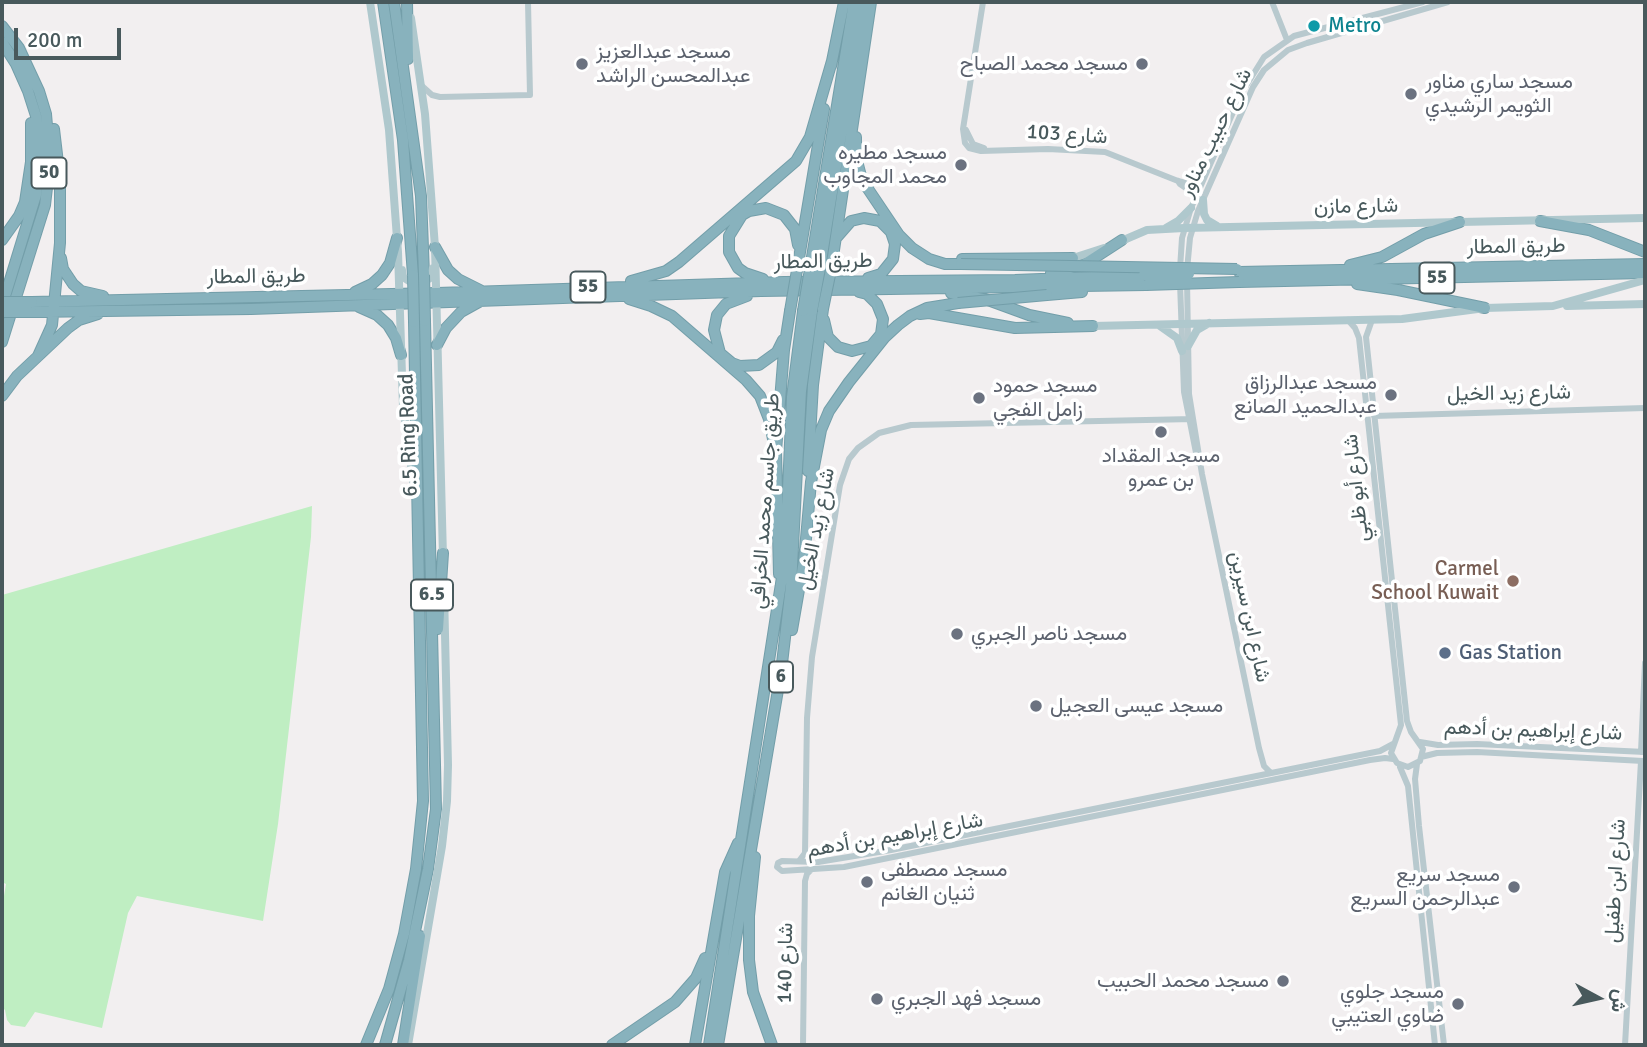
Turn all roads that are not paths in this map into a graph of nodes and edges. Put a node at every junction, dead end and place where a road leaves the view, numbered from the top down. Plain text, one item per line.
1 (370, 2) edge
2 (383, 2) edge
3 (394, 2) edge
4 (407, 2) edge
5 (528, 2) edge
6 (844, 2) edge
7 (854, 2) edge
8 (862, 2) edge
9 (871, 2) edge
10 (983, 2) edge
11 (1272, 2) edge
12 (1423, 2) edge
13 (1448, 2) edge
14 (1430, 4) edge
15 (2, 26) edge
16 (1332, 26) junction
17 (1321, 29) junction
18 (1335, 35) junction
19 (1324, 38) junction
20 (1287, 40) junction
21 (2, 42) edge
22 (832, 61) junction
23 (30, 68) junction
24 (422, 85) junction
25 (859, 88) junction
26 (28, 91) junction
27 (440, 97) junction
28 (409, 98) junction
29 (425, 114) junction
30 (1229, 131) junction
31 (1226, 139) junction
32 (1178, 181) junction
33 (1200, 187) junction
34 (1200, 197) junction
35 (1191, 208) junction
36 (1645, 218) edge
37 (1540, 221) junction
38 (396, 222) junction
39 (1460, 222) junction
40 (434, 224) junction
41 (1226, 227) junction
42 (1188, 228) junction
43 (1162, 229) junction
44 (899, 235) junction
45 (397, 238) junction
46 (2, 240) edge
47 (1122, 240) junction
48 (835, 241) junction
49 (60, 243) junction
50 (435, 247) junction
51 (1645, 252) edge
52 (1073, 258) joint
53 (1645, 264) edge
54 (798, 266) junction
55 (820, 269) junction
56 (1323, 270) junction
57 (1645, 273) edge
58 (1241, 274) junction
59 (1015, 280) junction
60 (1312, 280) junction
61 (858, 281) junction
62 (1645, 281) edge
63 (784, 282) junction
64 (1145, 282) junction
65 (583, 287) junction
66 (924, 289) junction
67 (841, 290) junction
68 (761, 291) junction
69 (483, 296) junction
70 (619, 296) junction
71 (437, 298) junction
72 (349, 299) junction
73 (399, 299) junction
74 (2, 304) edge
75 (1645, 304) edge
76 (121, 305) junction
77 (55, 306) junction
78 (1553, 306) junction
79 (31, 307) junction
80 (1485, 308) junction
81 (815, 311) junction
82 (2, 312) edge
83 (1348, 320) junction
84 (1372, 320) junction
85 (419, 321) junction
86 (1211, 321) junction
87 (1184, 322) junction
88 (1150, 324) junction
89 (898, 326) junction
90 (1093, 326) junction
91 (788, 329) junction
92 (2, 342) edge
93 (437, 345) junction
94 (1185, 348) junction
95 (38, 356) junction
96 (401, 360) junction
97 (437, 367) junction
98 (1366, 377) junction
99 (2, 396) edge
100 (1645, 408) edge
101 (1374, 416) junction
102 (1190, 418) junction
103 (776, 451) junction
104 (417, 501) junction
105 (807, 524) junction
106 (1382, 525) junction
107 (1383, 535) junction
108 (443, 553) junction
109 (780, 592) junction
110 (1645, 663) edge
111 (782, 673) junction
112 (434, 675) junction
113 (1417, 740) junction
114 (1395, 742) junction
115 (1452, 749) junction
116 (1573, 749) junction
117 (1587, 750) junction
118 (1643, 752) edge
119 (1572, 758) junction
120 (1587, 758) junction
121 (1419, 760) junction
122 (1643, 761) edge
123 (1396, 762) junction
124 (1264, 766) junction
125 (766, 767) junction
126 (1271, 772) junction
127 (1258, 775) junction
128 (1165, 794) junction
129 (1153, 796) junction
130 (1167, 802) junction
131 (1155, 804) junction
132 (1415, 827) junction
133 (744, 830) junction
134 (805, 853) junction
135 (812, 865) junction
136 (798, 866) junction
137 (428, 869) junction
138 (805, 881) junction
139 (714, 934) junction
140 (398, 956) junction
141 (696, 1041) edge
142 (714, 1042) edge
143 (1445, 1044) edge
144 (359, 1045) edge
145 (366, 1045) edge
146 (385, 1045) edge
147 (403, 1045) edge
148 (408, 1045) edge
149 (612, 1045) edge
150 (772, 1045) edge
151 (803, 1045) edge
152 (1435, 1045) edge
153 (1625, 1045) edge

1 - 38 main road
2 - 85 highway, 6.5 Ring Road / 6.5, bridge
3 - 28 highway, 6.5 Ring Road / 6.5
4 - 24 main road
4 - 28 highway
5 - 27 street
6 - 22 highway
7 - 55 highway, طريق جاسم محمد الخرافي / 6
8 - 55 highway, طريق جاسم محمد الخرافي / 6
9 - 25 highway
10 - 32 street, شارع 103
11 - 20 street
12 - 16 street, شارع حبيب مناور
13 - 14 street, شارع حبيب مناور
14 - 18 street, شارع حبيب مناور
15 - 23 highway, 50
16 - 17 street, شارع حبيب مناور
16 - 18 street
17 - 19 street
17 - 20 street, شارع حبيب مناور
18 - 19 street, شارع حبيب مناور
19 - 30 street, شارع حبيب مناور
20 - 30 street, شارع حبيب مناور
21 - 26 highway, 50
22 - 54 highway
22 - 65 highway
23 - 49 highway
23 - 92 highway, 50
24 - 27 street
24 - 29 main road
25 - 44 highway
25 - 48 highway
26 - 46 highway
26 - 74 highway, 50
27 - 29 street
28 - 85 highway, 6.5 Ring Road / 6.5, bridge
29 - 40 main road
30 - 31 street, شارع حبيب مناور
31 - 33 street, شارع حبيب مناور
31 - 34 street, شارع حبيب مناور
32 - 33 street, شارع 103
32 - 34 street, شارع 103
33 - 34 street, شارع حبيب مناور
34 - 35 street, شارع حبيب مناور
34 - 41 main road
34 - 42 street, شارع حبيب مناور
35 - 42 street, شارع حبيب مناور
35 - 43 main road
36 - 37 main road, شارع مازن
37 - 39 main road, شارع مازن
37 - 51 highway
38 - 40 main road
38 - 45 main road
39 - 41 main road, شارع مازن
39 - 56 highway
40 - 50 main road
41 - 42 main road, شارع مازن
42 - 43 main road, شارع مازن
42 - 87 street, شارع حبيب مناور
43 - 47 main road, شارع مازن
44 - 52 highway
44 - 58 highway, bridge
45 - 72 highway
45 - 73 main road
47 - 52 main road, شارع مازن
47 - 59 highway
48 - 55 highway
48 - 61 highway
49 - 76 highway
49 - 77 highway
50 - 69 highway
50 - 71 main road
53 - 56 highway, طريق المطار / 55
54 - 63 highway
54 - 91 highway, bridge
55 - 81 highway, طريق جاسم محمد الخرافي / 6, bridge
56 - 58 highway, طريق المطار / 55
57 - 60 highway, طريق المطار / 55
58 - 60 highway, طريق المطار / 55
58 - 64 highway, طريق المطار / 55, bridge
59 - 61 highway, طريق المطار / 55
59 - 64 highway, طريق المطار / 55
60 - 80 highway
61 - 63 highway, طريق المطار / 55
62 - 78 main road
63 - 65 highway, طريق المطار / 55
64 - 66 highway, طريق المطار / 55
64 - 89 highway, bridge
65 - 69 highway, طريق المطار / 55
66 - 67 highway, طريق المطار / 55
66 - 90 highway
67 - 68 highway, طريق المطار / 55
67 - 81 highway
68 - 70 highway, طريق المطار / 55
68 - 91 highway
69 - 70 highway, طريق المطار / 55
69 - 71 highway, طريق المطار / 55
69 - 93 highway
70 - 103 highway
71 - 73 highway, طريق المطار / 55
71 - 93 main road
72 - 73 highway, طريق المطار / 55
72 - 76 highway, طريق المطار / 55
72 - 96 highway
73 - 96 main road
74 - 79 highway, طريق المطار / 55, bridge
75 - 78 main road
76 - 77 highway, طريق المطار / 55
76 - 95 highway
77 - 79 highway, طريق المطار / 55
77 - 95 highway
78 - 80 main road
79 - 82 highway, طريق المطار / 55, bridge
80 - 84 main road
81 - 105 highway
81 - 109 highway, طريق جاسم محمد الخرافي / 6
81 - 111 highway, طريق جاسم محمد الخرافي / 6
83 - 84 main road
83 - 86 main road
83 - 98 street, شارع أبو ظبي
84 - 98 street, شارع أبو ظبي
85 - 104 highway, 6.5 Ring Road / 6.5
85 - 112 highway, 6.5 Ring Road / 6.5
86 - 87 main road
86 - 94 main road
87 - 88 main road
87 - 94 street, شارع ابن سيرين
88 - 90 main road
88 - 94 main road
89 - 90 highway
89 - 105 highway
91 - 103 highway
93 - 97 main road
94 - 102 street, شارع ابن سيرين
95 - 99 highway
96 - 97 main road
96 - 104 main road
97 - 108 main road
98 - 101 street, شارع أبو ظبي
98 - 106 street, شارع أبو ظبي
100 - 101 street, شارع زيد الخيل
101 - 106 street, شارع أبو ظبي
102 - 124 street, شارع ابن سيرين
102 - 134 street, شارع زيد الخيل
103 - 109 highway
104 - 140 highway, 6.5 Ring Road / 6.5
105 - 111 highway
106 - 107 street, شارع أبو ظبي
107 - 113 street, شارع أبو ظبي
107 - 114 street, شارع أبو ظبي
108 - 112 highway
108 - 148 main road
109 - 133 highway, طريق جاسم محمد الخرافي / 6
110 - 118 street
111 - 125 highway, طريق جاسم محمد الخرافي / 6
112 - 137 highway, 6.5 Ring Road / 6.5
113 - 114 street
113 - 115 street, شارع إبراهيم بن أدهم
113 - 121 street
114 - 123 street
114 - 126 street, شارع إبراهيم بن أدهم
115 - 116 street, شارع إبراهيم بن أدهم
115 - 119 street, شارع إبراهيم بن أدهم
115 - 121 street, شارع إبراهيم بن أدهم
116 - 117 street, شارع إبراهيم بن أدهم
116 - 119 street
117 - 118 street, شارع إبراهيم بن أدهم
117 - 120 street
119 - 120 street, شارع إبراهيم بن أدهم
120 - 122 street, شارع إبراهيم بن أدهم
121 - 123 street
121 - 132 street
122 - 153 street, شارع ابن طفيل
123 - 130 street, شارع إبراهيم بن أدهم
123 - 132 street
124 - 126 street
124 - 127 street
125 - 142 highway, طريق جاسم محمد الخرافي / 6
125 - 150 highway
126 - 127 street, شارع إبراهيم بن أدهم
127 - 128 street, شارع إبراهيم بن أدهم
128 - 129 street, شارع إبراهيم بن أدهم
128 - 130 street
129 - 131 street
129 - 135 street, شارع إبراهيم بن أدهم
130 - 131 street, شارع إبراهيم بن أدهم
131 - 135 street, شارع إبراهيم بن أدهم
132 - 143 street
132 - 152 street
133 - 139 highway
133 - 142 highway, طريق جاسم محمد الخرافي / 6
134 - 135 street
134 - 136 street
135 - 136 street, شارع إبراهيم بن أدهم
135 - 138 street, شارع 140
136 - 138 street
137 - 146 highway
137 - 147 highway
138 - 151 street, شارع 140
139 - 141 highway
139 - 149 highway
140 - 144 highway
140 - 145 highway

